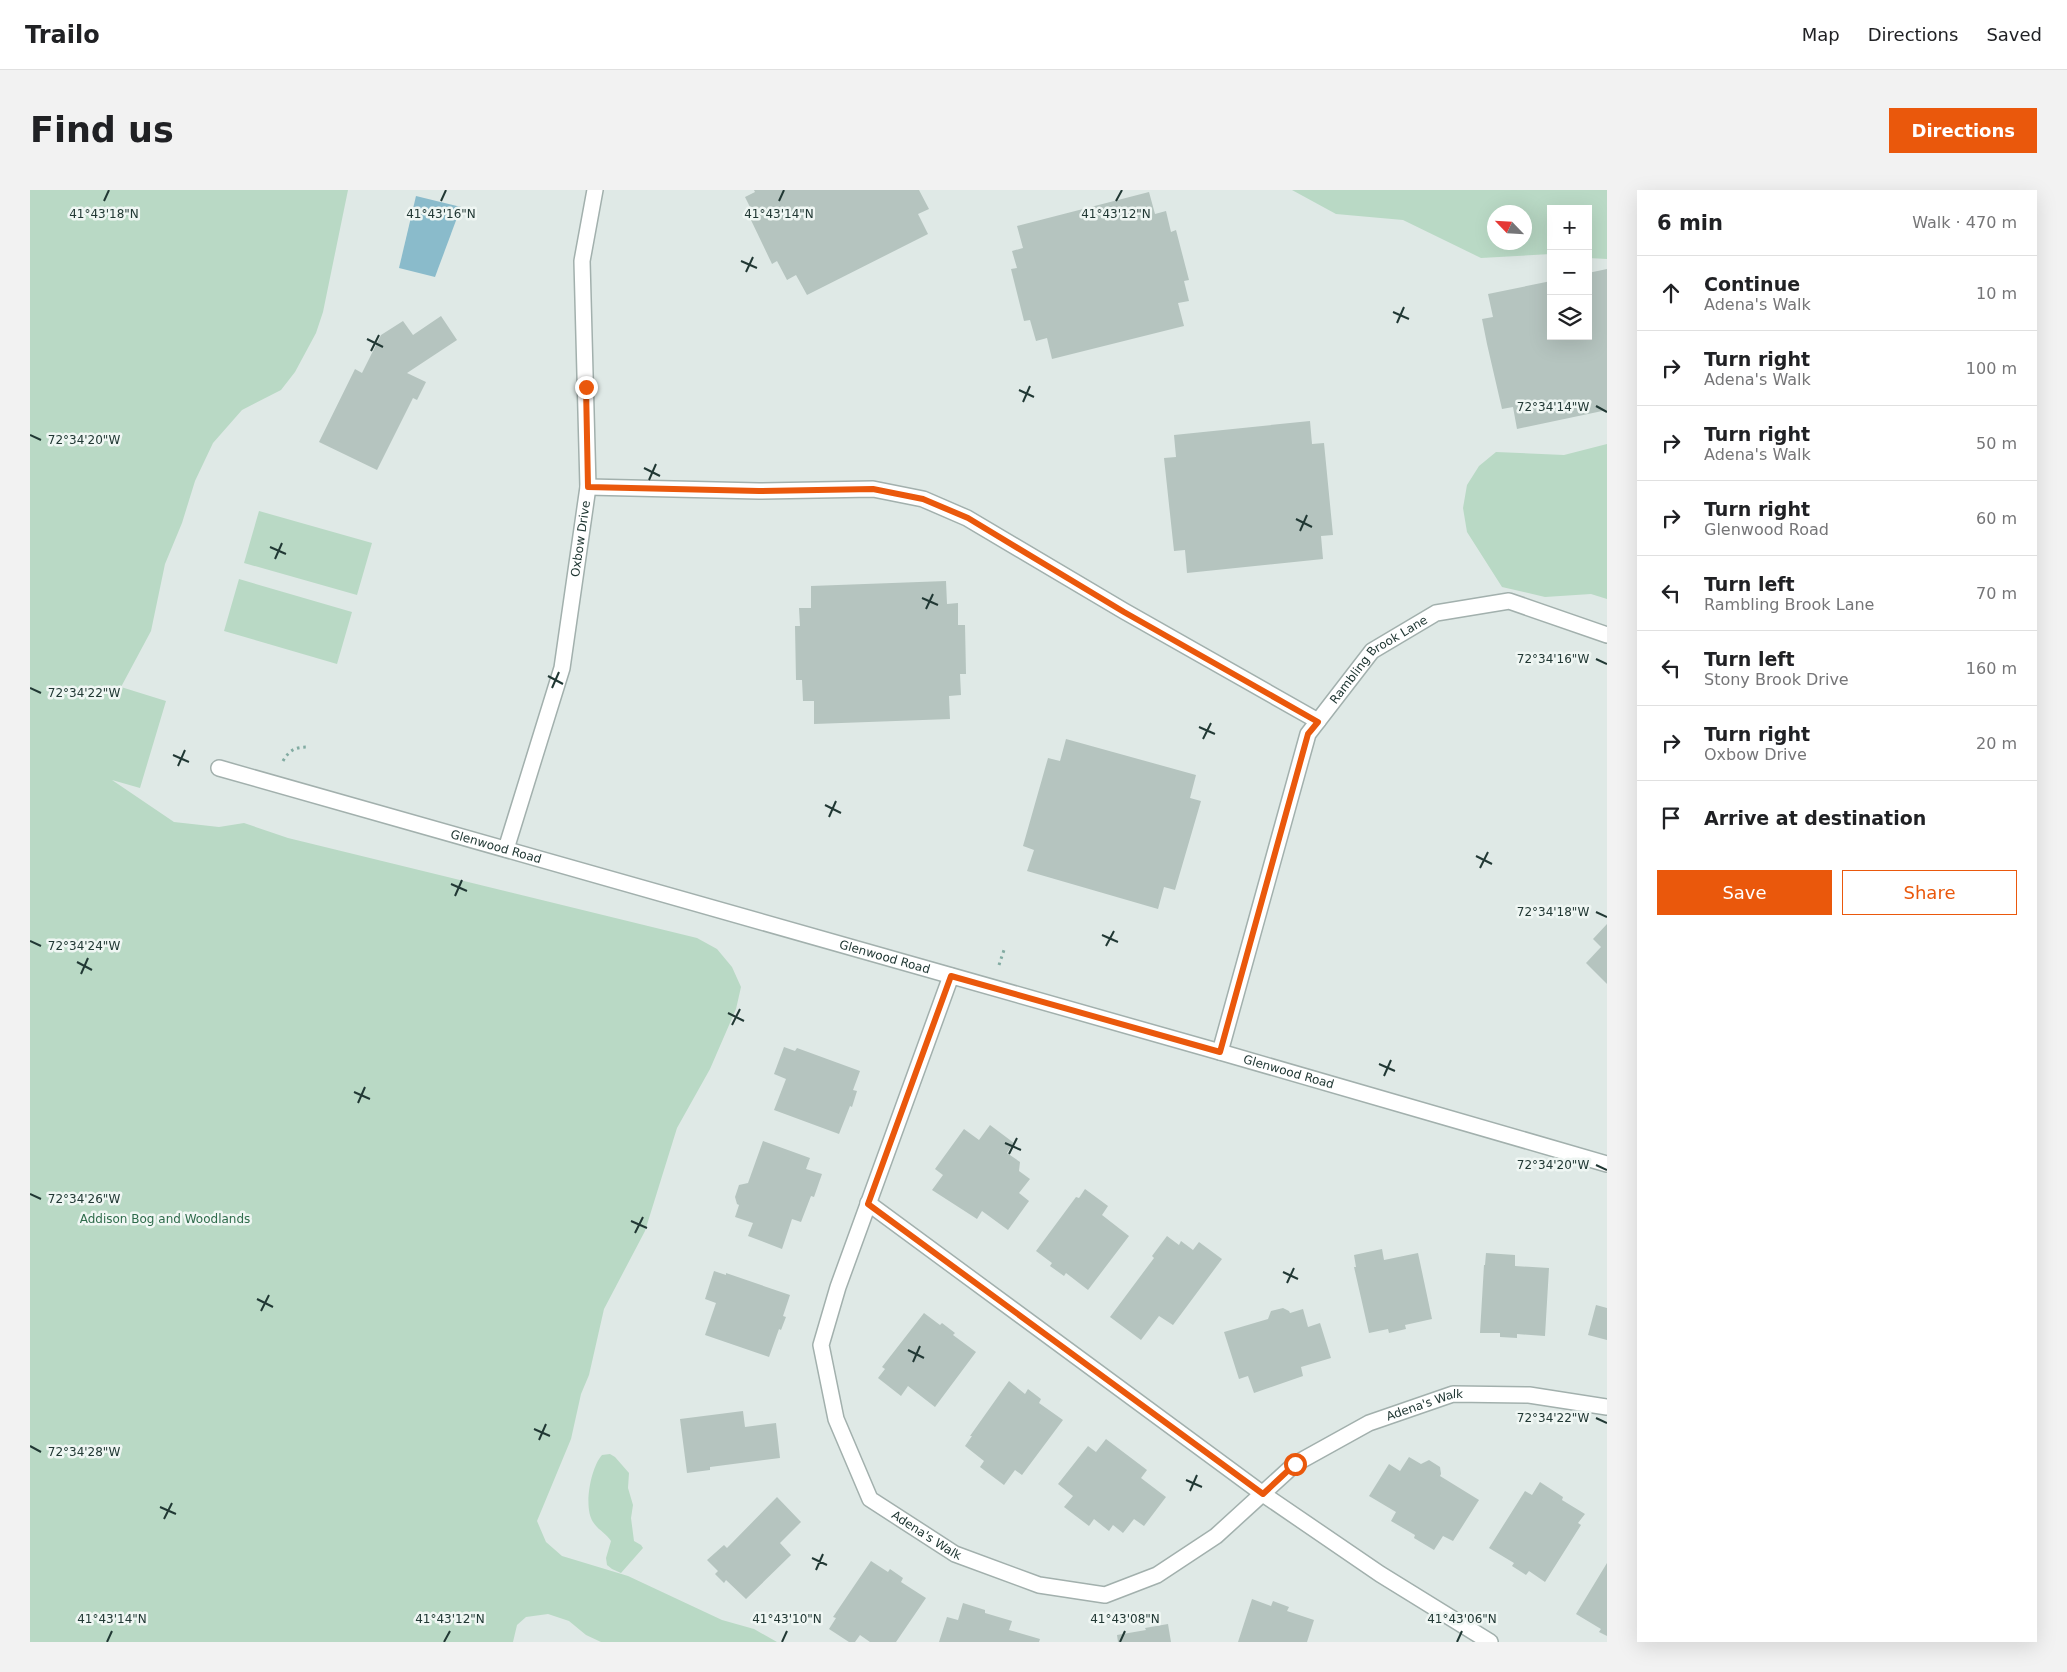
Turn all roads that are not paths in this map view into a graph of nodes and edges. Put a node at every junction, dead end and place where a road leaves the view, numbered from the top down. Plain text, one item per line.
1 (595, 190) edge
2 (588, 487) junction
3 (1607, 635) edge
4 (1318, 722) junction
5 (220, 768) dead end
6 (506, 849) junction
7 (951, 976) junction
8 (1220, 1052) junction
9 (1607, 1164) edge
10 (868, 1204) junction
11 (1607, 1407) edge
12 (1263, 1494) junction
13 (1490, 1642) edge

1 - 2 street, Oxbow Drive
2 - 4 street
2 - 6 street, Oxbow Drive
3 - 4 street, Rambling Brook Lane
4 - 8 street, Rambling Brook Lane
5 - 6 street, Glenwood Road
6 - 7 street, Glenwood Road
7 - 8 street, Glenwood Road
7 - 10 street, Adena's Walk
8 - 9 street, Glenwood Road
10 - 12 street
10 - 12 street, Adena's Walk
11 - 12 street, Adena's Walk
12 - 13 street

